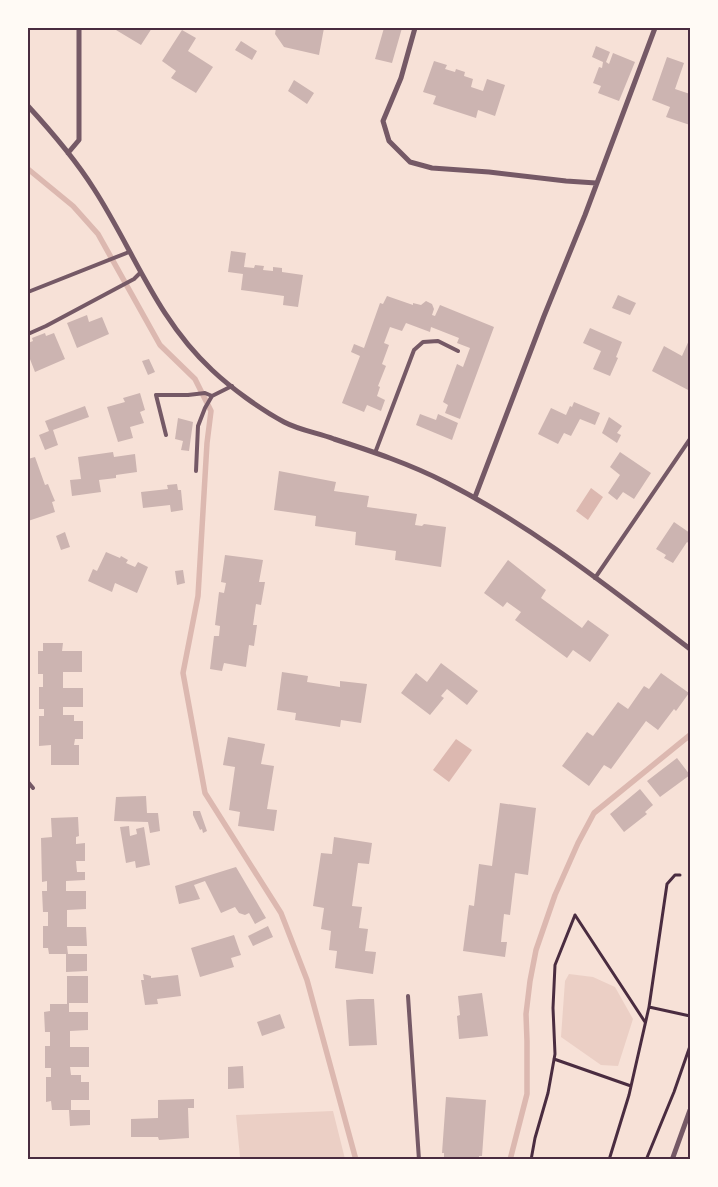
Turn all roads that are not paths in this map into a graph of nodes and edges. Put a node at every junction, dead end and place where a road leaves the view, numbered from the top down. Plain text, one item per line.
1 (79, 28) edge
2 (415, 28) edge
3 (655, 28) edge
4 (28, 106) edge
5 (68, 153) junction
6 (596, 183) junction
7 (129, 252) junction
8 (140, 273) junction
9 (28, 292) edge
10 (28, 334) edge
11 (458, 351) dead end
12 (232, 386) junction
13 (212, 396) junction
14 (166, 435) dead end
15 (690, 439) edge
16 (375, 453) junction
17 (196, 471) dead end
18 (475, 498) junction
19 (595, 578) junction
20 (690, 649) edge
21 (28, 782) edge
22 (33, 788) dead end
23 (408, 996) dead end
24 (690, 1110) edge
25 (419, 1160) edge
26 (672, 1160) edge

1 - 5 street
2 - 6 street
3 - 6 street
4 - 5 street
5 - 7 street
6 - 18 street
7 - 8 street
7 - 9 lane
8 - 10 lane
8 - 12 street
11 - 16 lane
12 - 13 lane
12 - 16 street
13 - 14 lane
13 - 17 lane
15 - 19 lane
16 - 18 street
18 - 19 street
19 - 20 street
21 - 22 lane
23 - 25 lane
24 - 26 street

